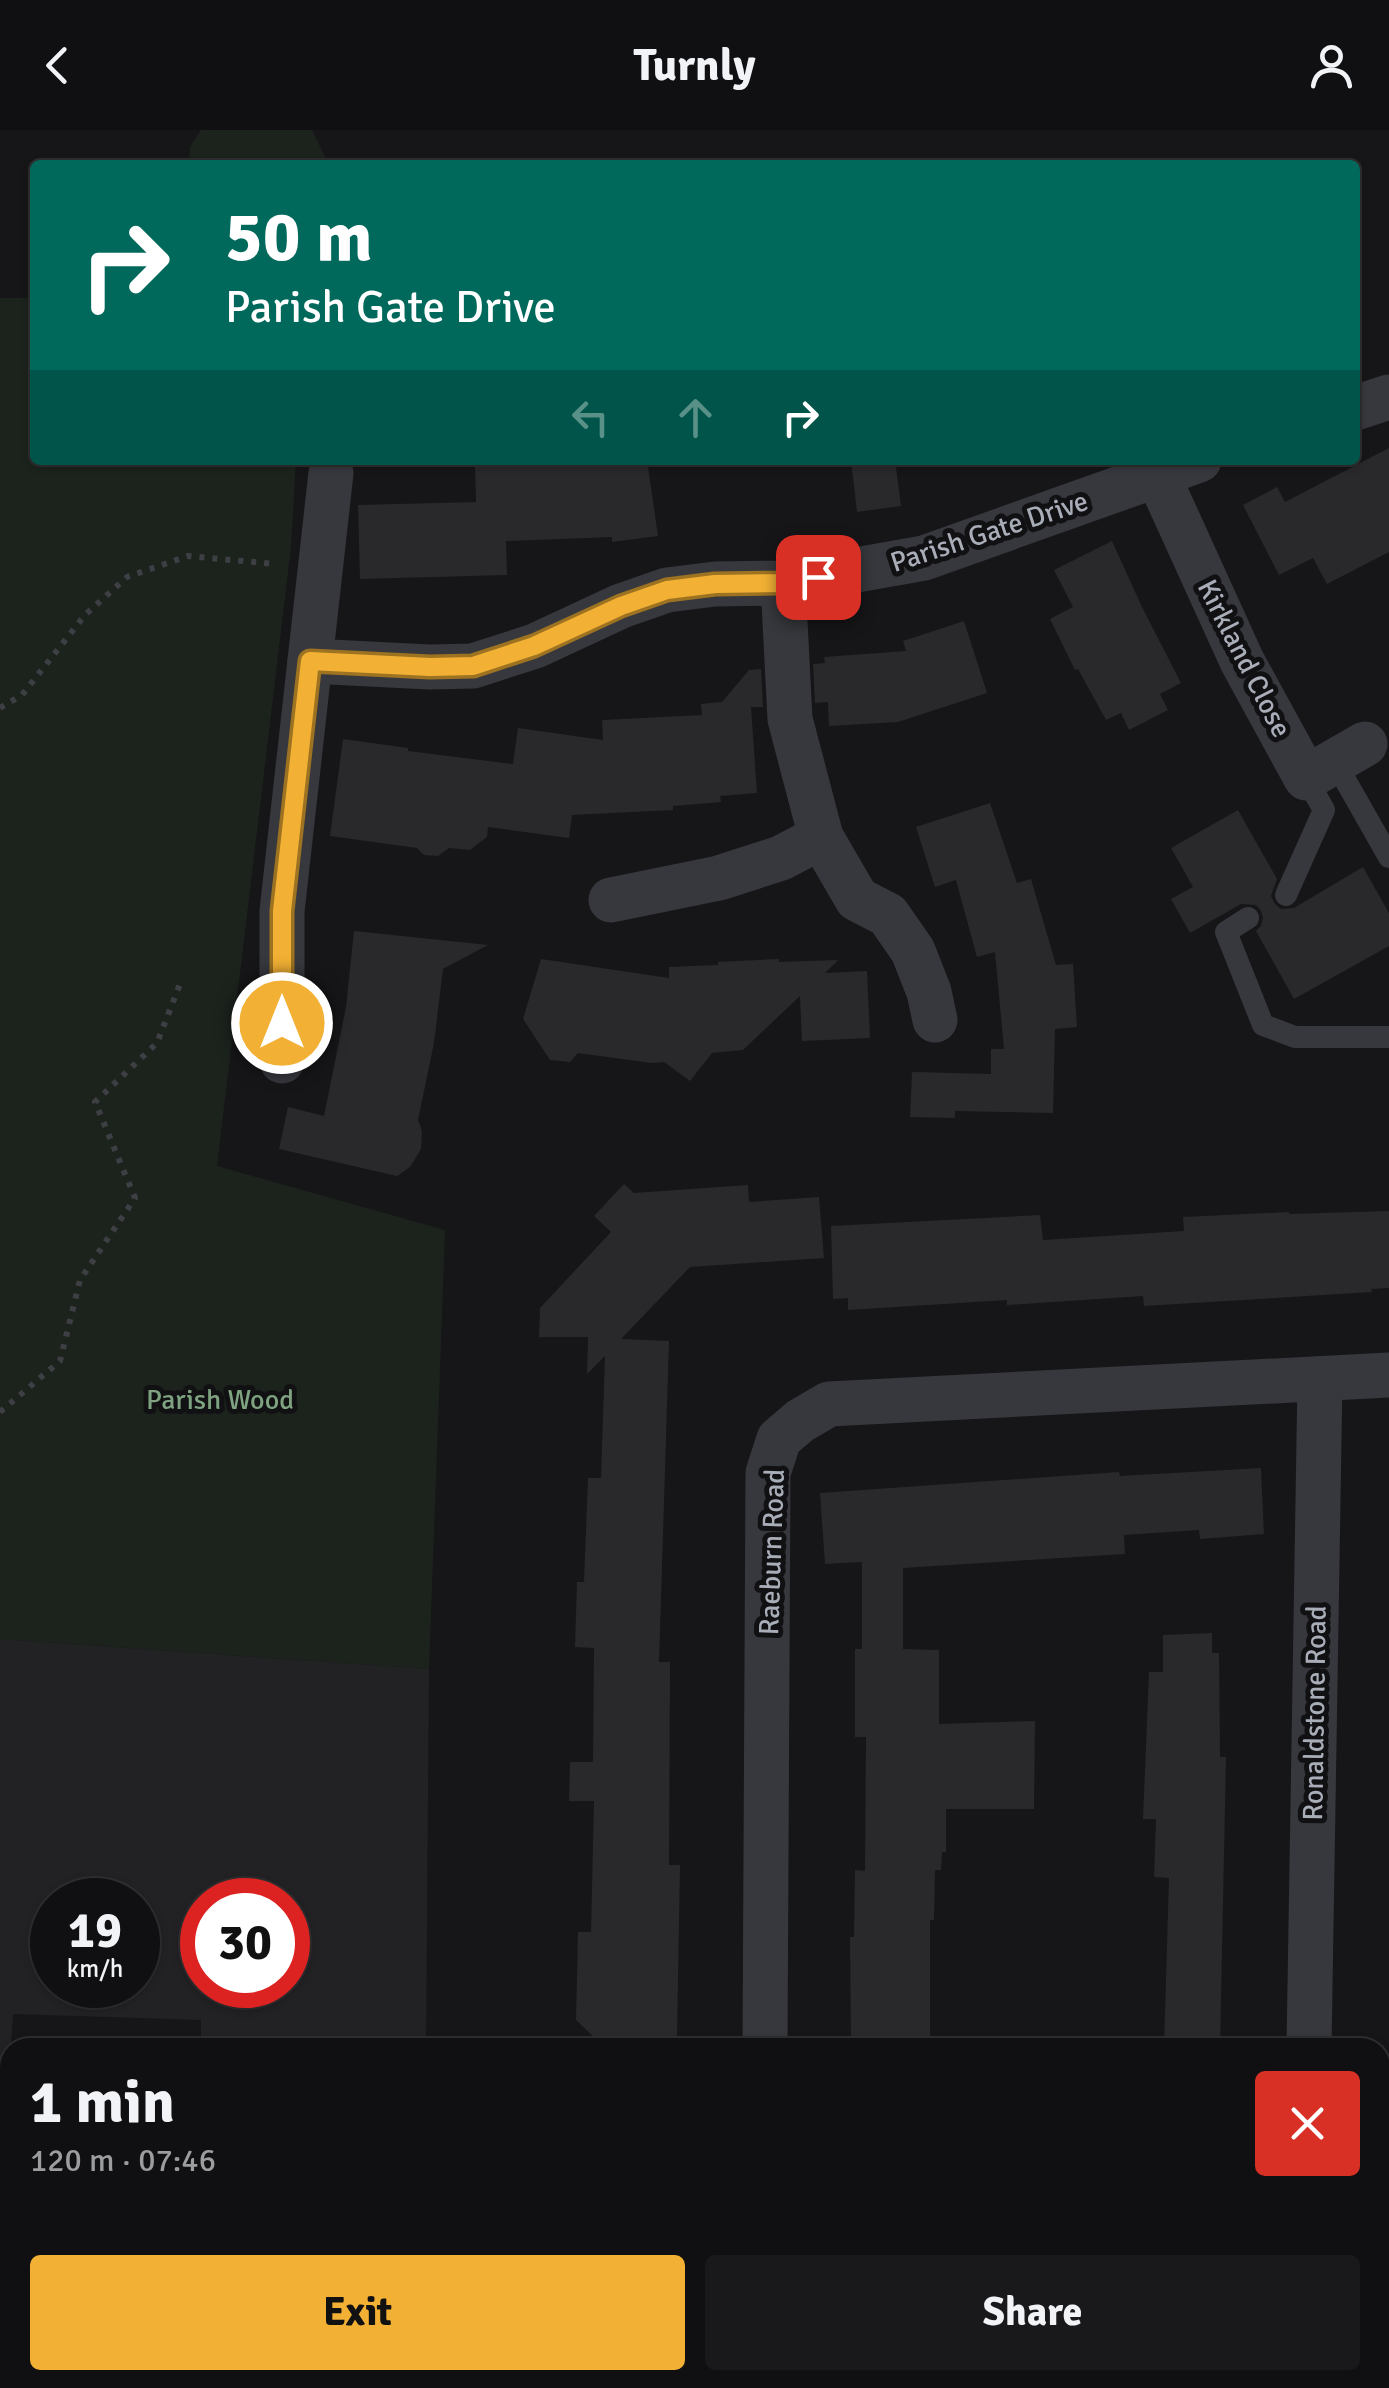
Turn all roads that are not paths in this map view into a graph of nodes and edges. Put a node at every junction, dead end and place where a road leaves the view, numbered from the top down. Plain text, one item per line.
1 (1389, 397) edge
2 (1360, 406) edge
3 (1178, 467) edge
4 (331, 473) dead end
5 (784, 583) junction
6 (310, 661) junction
7 (1335, 761) junction
8 (822, 838) junction
9 (1389, 857) edge
10 (1286, 895) dead end
11 (611, 900) dead end
12 (1248, 918) dead end
13 (935, 1020) dead end
14 (1389, 1038) edge
15 (282, 1061) dead end
16 (1389, 1374) edge
17 (1320, 1380) junction
18 (765, 2038) edge
19 (1309, 2038) edge

1 - 2 street
3 - 5 street, Parish Gate Drive
3 - 7 street, Kirkland Close
4 - 6 street
5 - 6 street, Parish Gate Drive
5 - 8 street
6 - 15 street
7 - 9 lane
7 - 10 lane
8 - 11 street
8 - 13 street
12 - 14 lane
16 - 17 street, Raeburn Road
17 - 18 street, Raeburn Road
17 - 19 street, Ronaldstone Road

